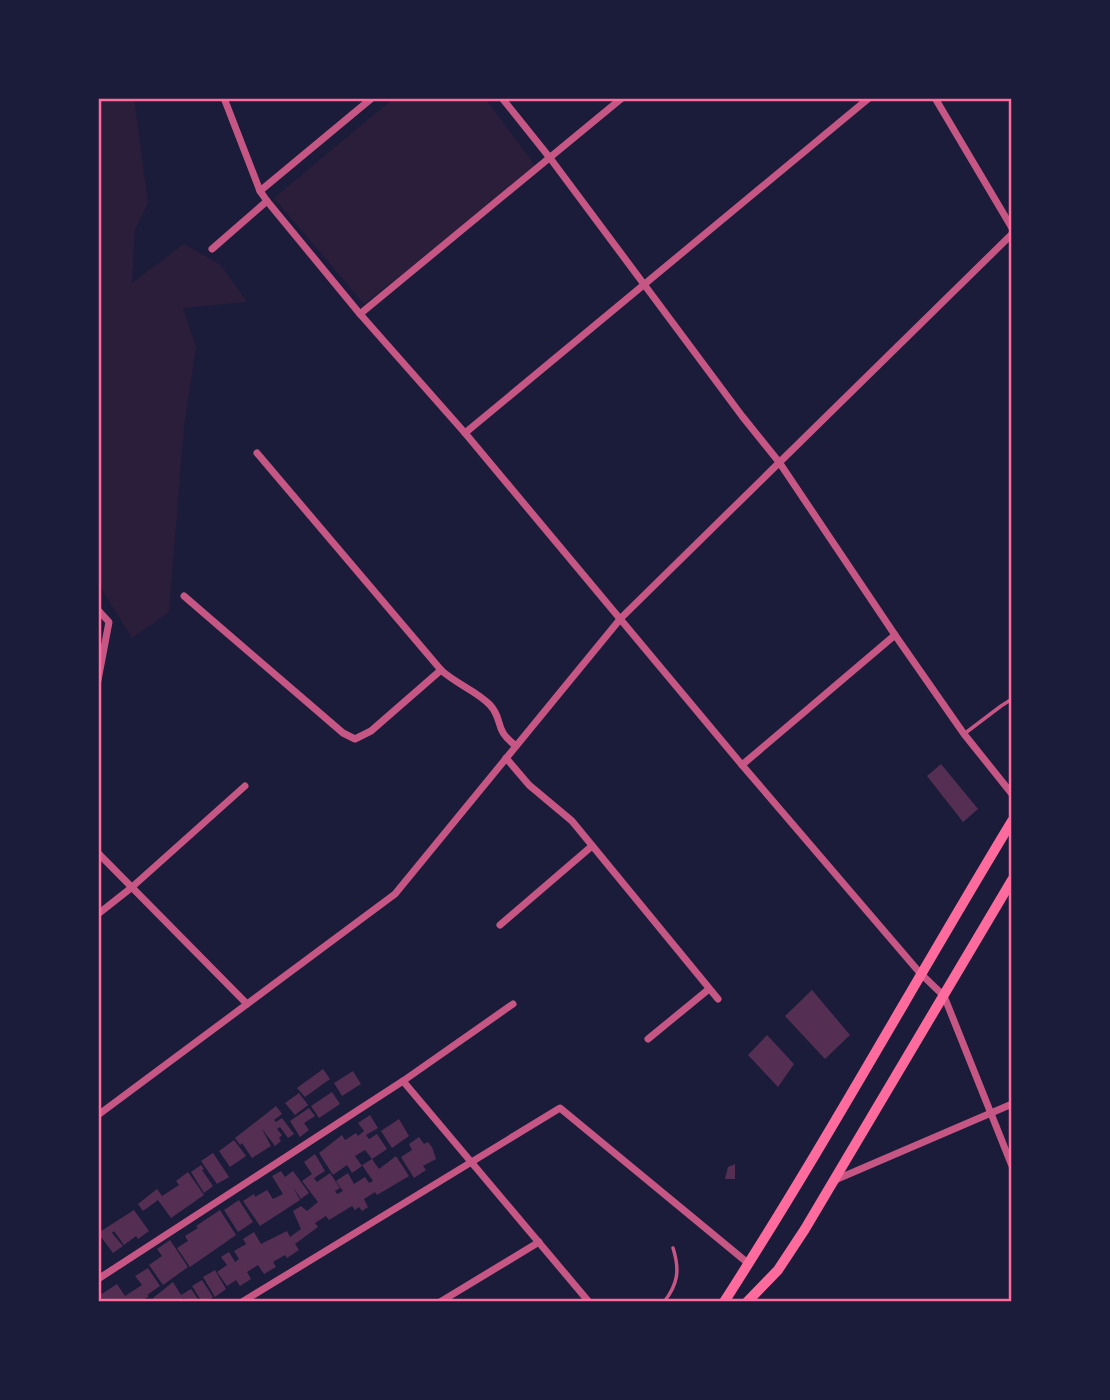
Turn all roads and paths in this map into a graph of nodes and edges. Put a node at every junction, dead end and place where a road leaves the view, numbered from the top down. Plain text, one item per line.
1 (224, 98) edge
2 (372, 98) edge
3 (502, 98) edge
4 (622, 98) edge
5 (869, 98) edge
6 (935, 98) edge
7 (550, 158) junction
8 (260, 191) junction
9 (267, 201) junction
10 (1012, 228) edge
11 (1012, 234) edge
12 (212, 249) dead end
13 (644, 284) junction
14 (360, 314) junction
15 (465, 433) junction
16 (257, 453) dead end
17 (779, 461) junction
18 (184, 596) dead end
19 (98, 610) edge
20 (621, 618) junction
21 (895, 635) junction
22 (441, 670) junction
23 (98, 680) edge
24 (1012, 699) edge
25 (964, 734) junction
26 (516, 746) junction
27 (506, 758) junction
28 (742, 765) junction
29 (245, 786) dead end
30 (1012, 794) edge
31 (1012, 821) edge
32 (592, 846) junction
33 (98, 853) edge
34 (1012, 880) edge
35 (131, 888) junction
36 (98, 914) edge
37 (500, 925) dead end
38 (920, 973) junction
39 (709, 989) junction
40 (944, 996) junction
41 (718, 999) dead end
42 (247, 1004) junction
43 (513, 1004) dead end
44 (648, 1040) dead end
45 (402, 1080) junction
46 (1012, 1104) edge
47 (990, 1113) junction
48 (98, 1115) edge
49 (470, 1161) junction
50 (1012, 1166) edge
51 (835, 1180) junction
52 (539, 1242) junction
53 (673, 1248) dead end
54 (748, 1264) junction
55 (98, 1279) edge
56 (246, 1301) edge
57 (440, 1302) edge
58 (589, 1302) edge
59 (664, 1302) edge
60 (724, 1302) edge
61 (747, 1302) edge

1 - 8 street
2 - 8 street
3 - 7 street
4 - 7 street
5 - 13 street
6 - 10 street
7 - 13 street
7 - 14 street
8 - 9 street
9 - 12 street
9 - 14 street
11 - 17 street
13 - 15 street
13 - 17 street
14 - 15 street
15 - 20 street
16 - 22 street
17 - 20 street
17 - 21 street
18 - 22 street
19 - 23 street
20 - 26 street
20 - 28 street
21 - 25 street
21 - 28 street
22 - 26 street
24 - 25 lane
25 - 30 street
26 - 27 street
27 - 32 street
27 - 42 street
28 - 38 street
29 - 35 street
31 - 38 main road
32 - 37 street
32 - 39 street
33 - 35 street
34 - 40 main road
35 - 36 street
35 - 42 street
38 - 40 street
38 - 54 main road
39 - 41 street
39 - 44 street
40 - 47 street
40 - 51 main road
42 - 48 street
43 - 45 street
45 - 49 street
45 - 55 street
46 - 47 street
47 - 50 street
47 - 51 street
49 - 52 street
49 - 54 street
49 - 56 street
51 - 61 main road
52 - 57 street
52 - 58 street
53 - 59 lane
54 - 60 main road

